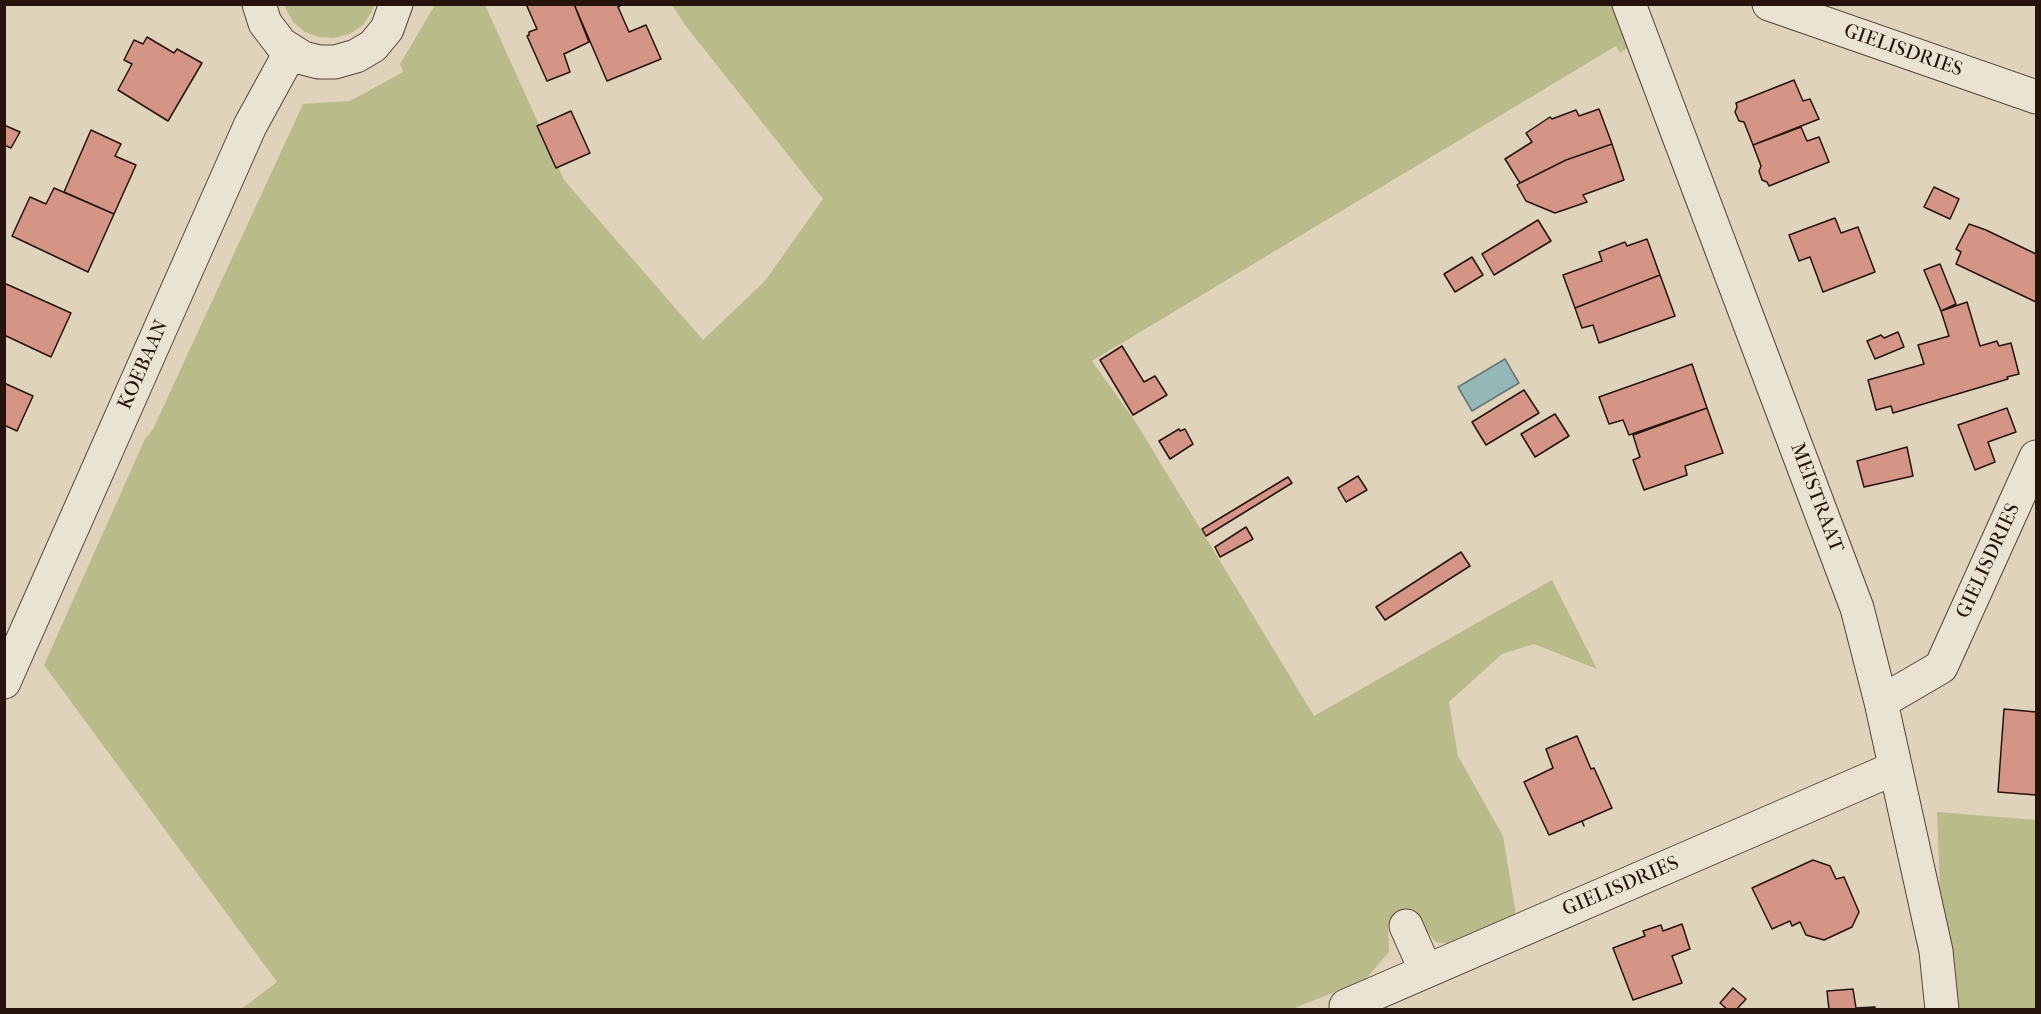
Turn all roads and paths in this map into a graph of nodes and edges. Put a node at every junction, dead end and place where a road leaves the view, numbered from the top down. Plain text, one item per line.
1 (259, 4) edge
2 (396, 4) edge
3 (1629, 4) edge
4 (1769, 4) edge
5 (291, 51) junction
6 (2037, 97) edge
7 (2037, 457) edge
8 (4, 681) edge
9 (1881, 702) junction
10 (1895, 768) junction
11 (1406, 926) dead end
12 (1426, 970) junction
13 (1346, 1006) dead end
14 (1942, 1010) edge

1 - 5 street
2 - 5 street
3 - 9 street, MEISTRAAT
4 - 6 street, GIELISDRIES
5 - 8 street, KOEBAAN
7 - 9 street, GIELISDRIES
9 - 10 street, MEISTRAAT
10 - 12 street, GIELISDRIES
10 - 14 street, MEISTRAAT
11 - 12 street
12 - 13 street, GIELISDRIES

